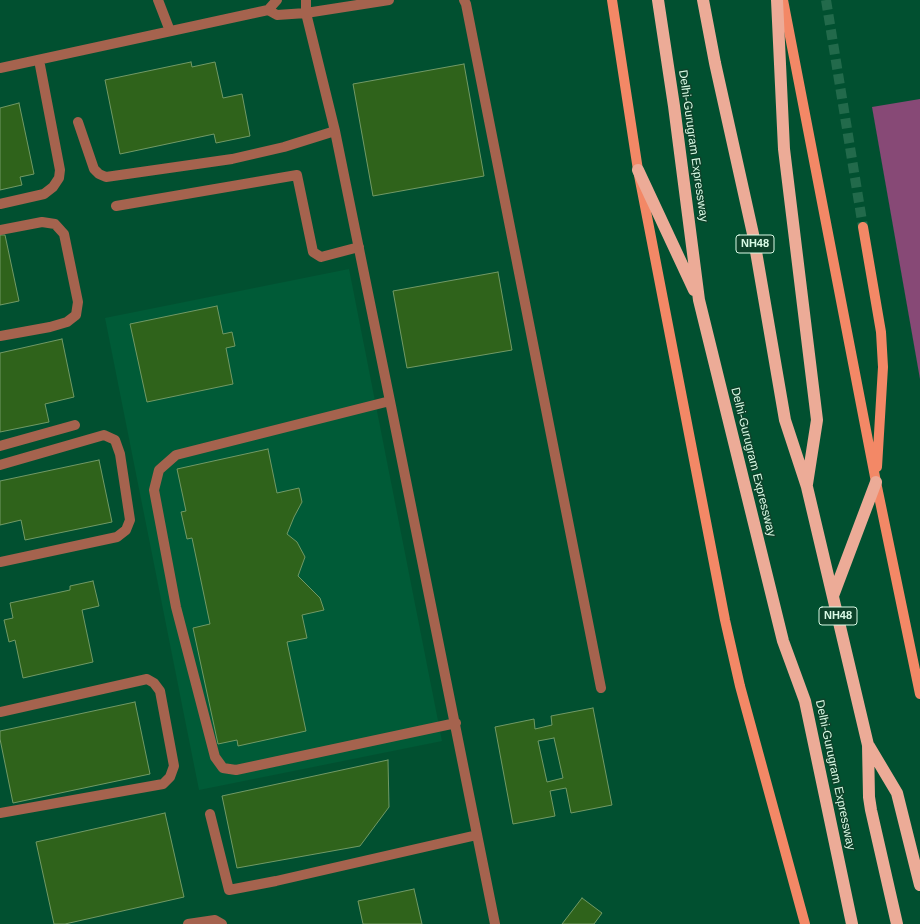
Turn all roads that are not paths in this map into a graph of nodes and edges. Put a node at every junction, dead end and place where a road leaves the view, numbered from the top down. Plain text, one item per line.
1 (158, 0) edge
2 (277, 0) edge
3 (306, 0) edge
4 (389, 0) edge
5 (464, 0) edge
6 (612, 0) edge
7 (658, 0) edge
8 (703, 0) edge
9 (777, 0) edge
10 (783, 0) edge
11 (268, 10) junction
12 (306, 13) junction
13 (170, 31) junction
14 (39, 60) junction
15 (0, 68) edge
16 (78, 122) dead end
17 (335, 131) junction
18 (638, 170) junction
19 (0, 204) edge
20 (116, 206) dead end
21 (864, 227) tunnel mouth
22 (0, 230) edge
23 (359, 247) junction
24 (699, 300) junction
25 (0, 336) edge
26 (390, 401) junction
27 (75, 425) dead end
28 (0, 446) edge
29 (0, 465) edge
30 (876, 482) junction
31 (807, 487) junction
32 (0, 562) edge
33 (833, 596) junction
34 (601, 688) dead end
35 (920, 694) edge
36 (0, 712) edge
37 (456, 723) junction
38 (868, 745) junction
39 (0, 812) edge
40 (210, 814) dead end
41 (477, 835) junction
42 (920, 886) edge
43 (188, 924) edge
44 (222, 924) edge
45 (495, 924) edge
46 (805, 924) edge
47 (852, 924) edge
48 (897, 924) edge

1 - 13 street
2 - 11 street
3 - 12 street
4 - 12 street
5 - 34 street
6 - 18 main road
7 - 24 highway, Delhi-Gurugram Expressway
8 - 31 highway, NH48
9 - 31 highway
10 - 30 main road
11 - 12 street
11 - 13 street
12 - 17 street
13 - 14 street
14 - 15 street
14 - 19 street
16 - 17 street
17 - 23 street
18 - 24 highway
18 - 46 main road
20 - 23 street
21 - 30 main road
22 - 25 street
23 - 26 street
24 - 47 highway, Delhi-Gurugram Expressway
26 - 37 street
26 - 37 street
27 - 28 street
29 - 32 street
30 - 33 highway
30 - 35 main road
31 - 33 highway, NH48
33 - 38 highway, NH48
36 - 39 street
37 - 41 street
38 - 42 highway
38 - 48 highway, NH48
40 - 41 street
41 - 45 street
43 - 44 street

